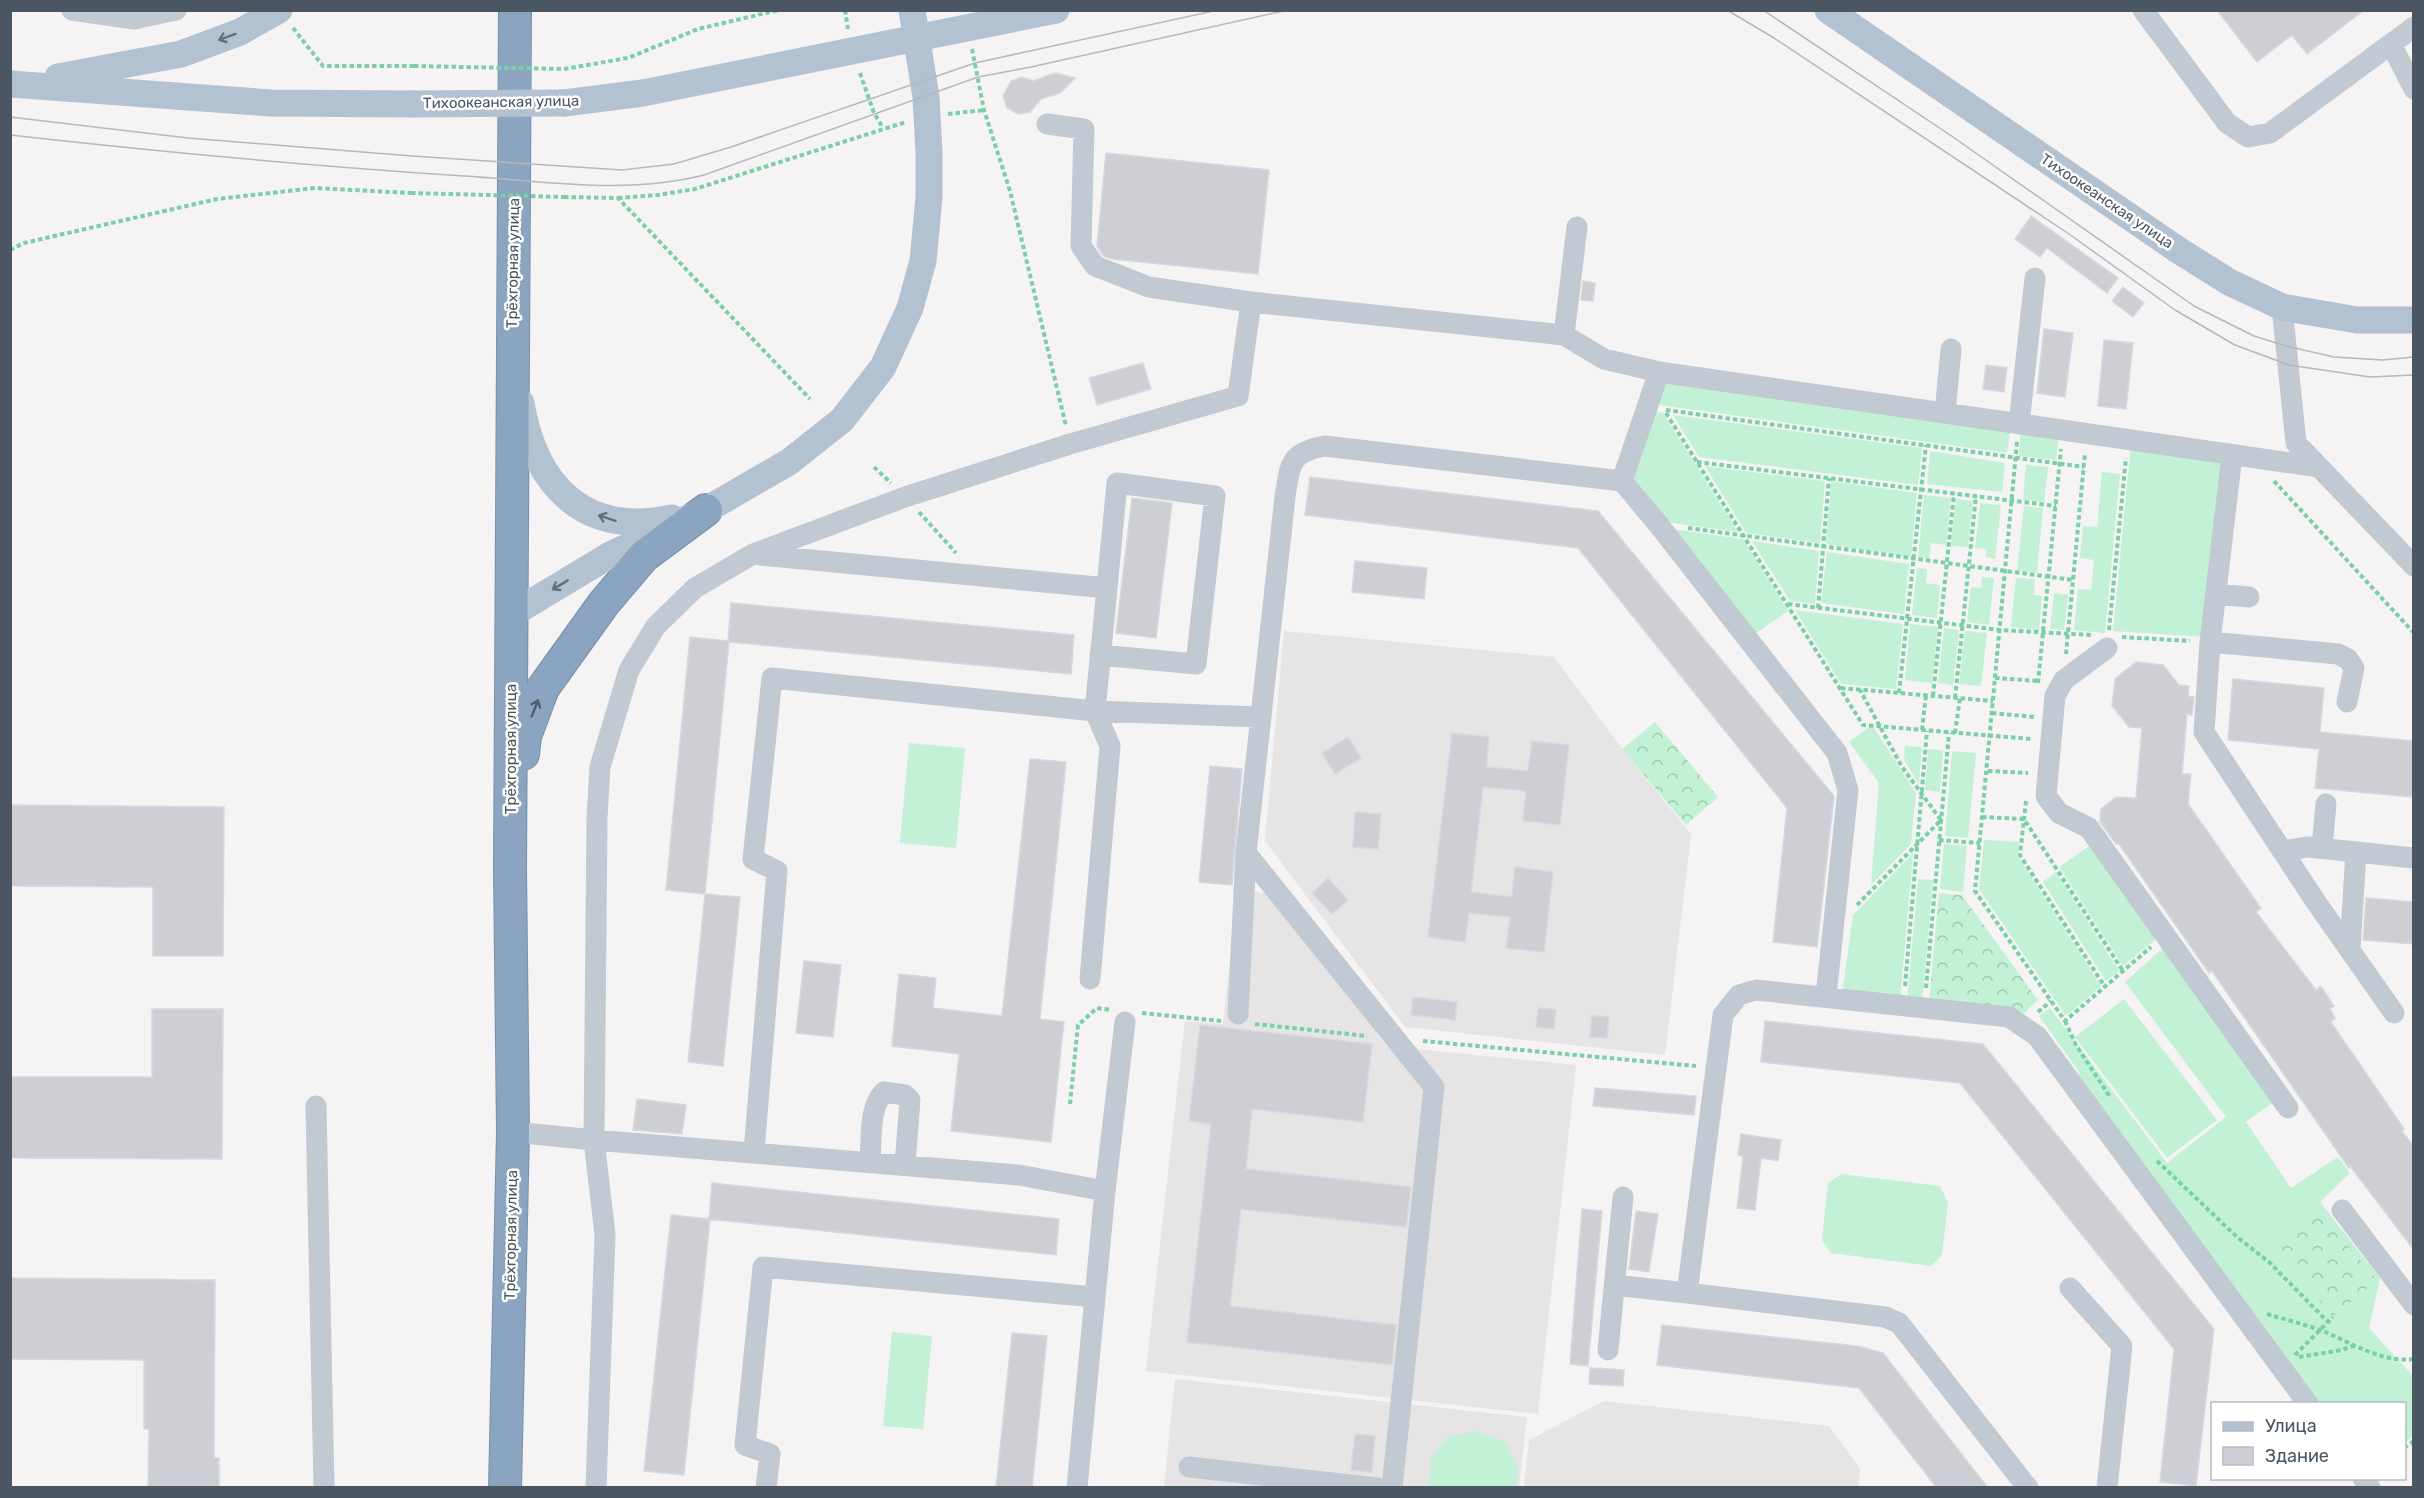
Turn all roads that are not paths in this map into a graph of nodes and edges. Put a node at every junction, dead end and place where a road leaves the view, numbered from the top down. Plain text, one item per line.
1 (72, 10) edge
2 (176, 10) edge
3 (515, 10) edge
4 (912, 10) edge
5 (1056, 10) edge
6 (1828, 10) edge
7 (2143, 10) edge
8 (283, 15) edge
9 (2414, 27) edge
10 (917, 37) junction
11 (2391, 44) junction
12 (10, 79) edge
13 (10, 84) edge
14 (2414, 89) edge
15 (1047, 124) dead end
16 (1577, 227) dead end
17 (2035, 278) dead end
18 (1251, 302) junction
19 (2282, 307) junction
20 (512, 314) junction
21 (2414, 320) edge
22 (1564, 335) junction
23 (1951, 349) dead end
24 (1659, 372) junction
25 (1945, 413) junction
26 (2019, 424) junction
27 (2232, 455) junction
28 (2319, 467) junction
29 (1622, 481) junction
30 (706, 510) junction
31 (753, 554) junction
32 (2414, 566) edge
33 (1107, 588) junction
34 (2216, 594) junction
35 (2249, 597) dead end
36 (512, 614) junction
37 (2210, 642) junction
38 (2108, 648) road end
39 (1100, 655) junction
40 (2347, 702) dead end
41 (1095, 711) junction
42 (1260, 717) junction
43 (2326, 804) dead end
44 (2322, 848) junction
45 (2282, 851) junction
46 (2356, 852) junction
47 (1246, 853) junction
48 (2414, 858) edge
49 (510, 869) junction
50 (2350, 949) junction
51 (1089, 979) dead end
52 (1826, 996) junction
53 (2394, 1013) dead end
54 (1126, 1015) road end
55 (1239, 1020) road end
56 (316, 1106) dead end
57 (2288, 1108) dead end
58 (513, 1132) junction
59 (594, 1140) junction
60 (754, 1152) junction
61 (870, 1162) junction
62 (905, 1165) junction
63 (1105, 1191) junction
64 (1623, 1197) dead end
65 (2342, 1210) dead end
66 (1614, 1285) junction
67 (2070, 1288) dead end
68 (1687, 1293) junction
69 (1095, 1297) junction
70 (2414, 1305) edge
71 (1608, 1350) dead end
72 (2307, 1402) edge
73 (1189, 1467) dead end
74 (324, 1488) edge
75 (505, 1488) edge
76 (596, 1488) edge
77 (766, 1488) edge
78 (1077, 1488) edge
79 (1378, 1488) edge
80 (1392, 1488) edge
81 (2028, 1488) edge
82 (2107, 1488) edge

1 - 2 street
3 - 20 highway, Трёхгорная улица
4 - 10 main road
5 - 10 main road, Тихоокеанская улица
6 - 19 main road, Тихоокеанская улица
7 - 11 street
8 -> 12 main road
9 - 11 street
10 - 13 main road, Тихоокеанская улица, bridge
10 - 30 main road
11 - 14 street
15 - 18 street
16 - 22 street
17 - 26 street
18 - 22 street
18 - 31 street
19 - 21 main road, Тихоокеанская улица
19 - 28 street
30 -> 20 main road
20 - 36 highway, Трёхгорная улица
22 - 24 street
23 - 25 street
24 - 25 street
24 - 29 street
25 - 26 street
26 - 27 street
27 - 28 street
27 - 34 street
28 - 32 street
29 - 42 street
29 - 52 street
30 -> 36 main road
49 -> 30 highway
31 - 33 street
31 - 59 street
33 - 39 street
33 - 39 street
34 - 35 street
34 - 37 street
36 - 49 highway, Трёхгорная улица
37 - 40 street
37 - 45 street
38 - 57 street
39 - 41 street
41 - 42 street
41 - 51 street
41 - 60 street
42 - 47 street
43 - 44 street
44 - 45 street
44 - 46 street
45 - 50 street
46 - 48 street
46 - 50 street
47 - 55 street
47 - 80 street
49 - 58 highway, Трёхгорная улица
50 - 53 street
52 - 68 street
52 - 72 street
54 - 63 street
56 - 74 street
58 - 59 street
58 - 75 highway, Трёхгорная улица
59 - 60 street
59 - 76 street
60 - 61 street
61 - 62 street
61 - 62 street
62 - 63 street
63 - 69 street
64 - 66 street
65 - 70 street
66 - 68 street
66 - 71 street
67 - 82 street
68 - 81 street
69 - 77 street
69 - 78 street
73 - 79 street

